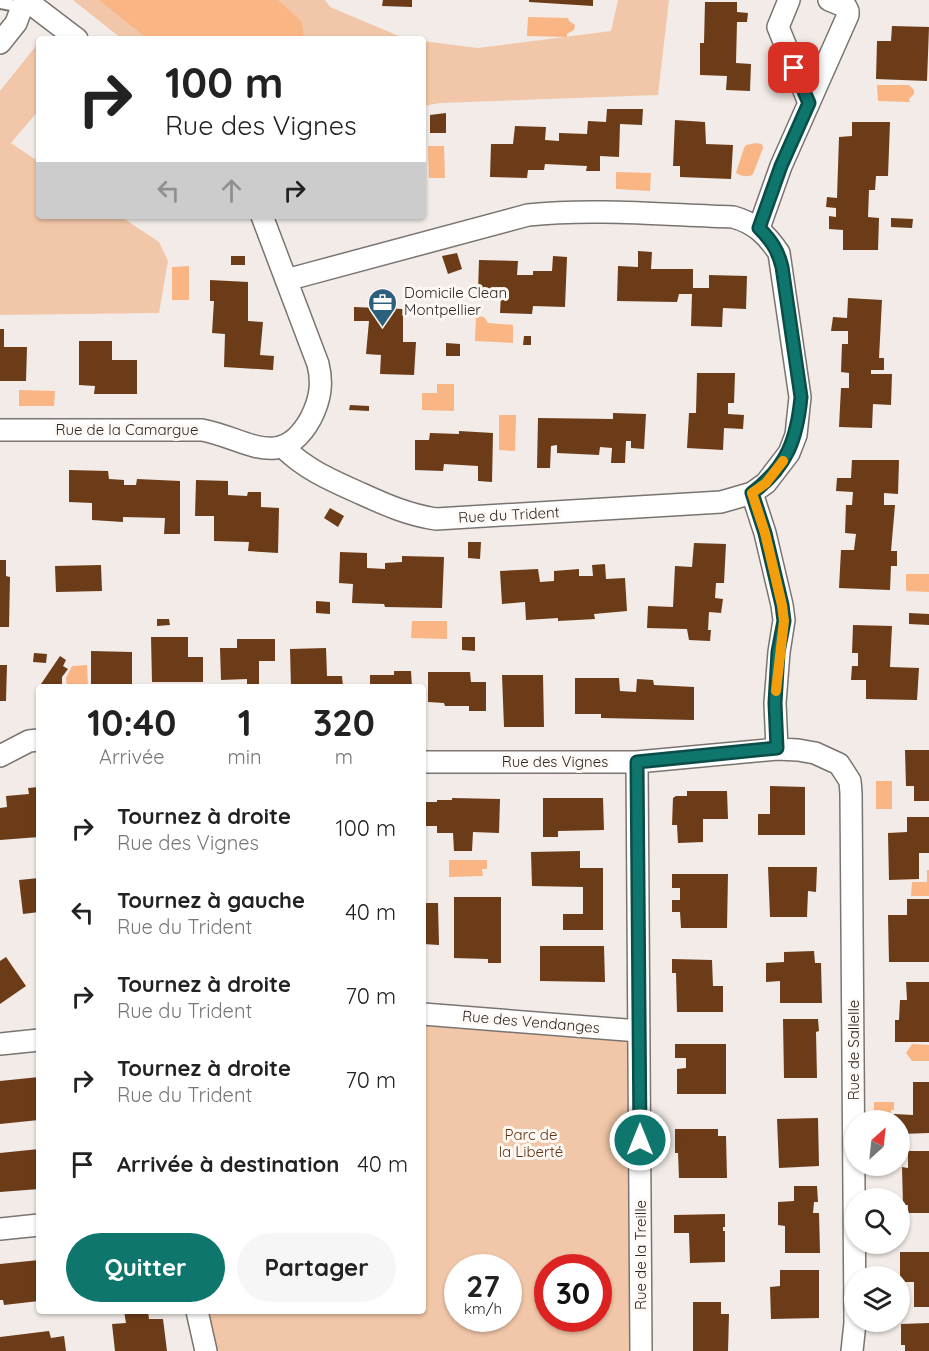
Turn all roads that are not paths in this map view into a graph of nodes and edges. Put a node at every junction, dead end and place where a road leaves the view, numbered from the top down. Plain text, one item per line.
1 (789, 0) edge
2 (829, 0) edge
3 (0, 3) edge
4 (26, 3) edge
5 (0, 21) edge
6 (73, 36) edge
7 (0, 43) edge
8 (809, 103) junction
9 (263, 219) edge
10 (759, 228) junction
11 (286, 280) junction
12 (0, 430) edge
13 (283, 447) junction
14 (752, 493) junction
15 (36, 740) edge
16 (777, 748) junction
17 (0, 756) edge
18 (830, 759) joint
19 (426, 762) edge
20 (637, 762) junction
21 (426, 1014) edge
22 (639, 1031) junction
23 (36, 1040) edge
24 (0, 1044) edge
25 (36, 1225) edge
26 (0, 1229) edge
27 (198, 1314) edge
28 (206, 1351) edge
29 (641, 1351) edge
30 (852, 1351) edge

1 - 8 street
2 - 8 street
3 - 4 lane
4 - 5 street
4 - 6 street
4 - 7 street
8 - 10 street
9 - 11 street
10 - 11 street
10 - 14 street, Rue du Trident
11 - 13 street
12 - 13 street, Rue de la Camargue
13 - 14 street, Rue du Trident
14 - 16 street
15 - 17 street
16 - 18 street, Rue des Vignes
16 - 20 street, Rue des Vignes
18 - 30 street, Rue de Sallelle
19 - 20 street, Rue des Vignes
20 - 22 street, Rue de la Treille
21 - 22 street, Rue des Vendanges
22 - 29 street, Rue de la Treille
23 - 24 street
25 - 26 street
27 - 28 street

